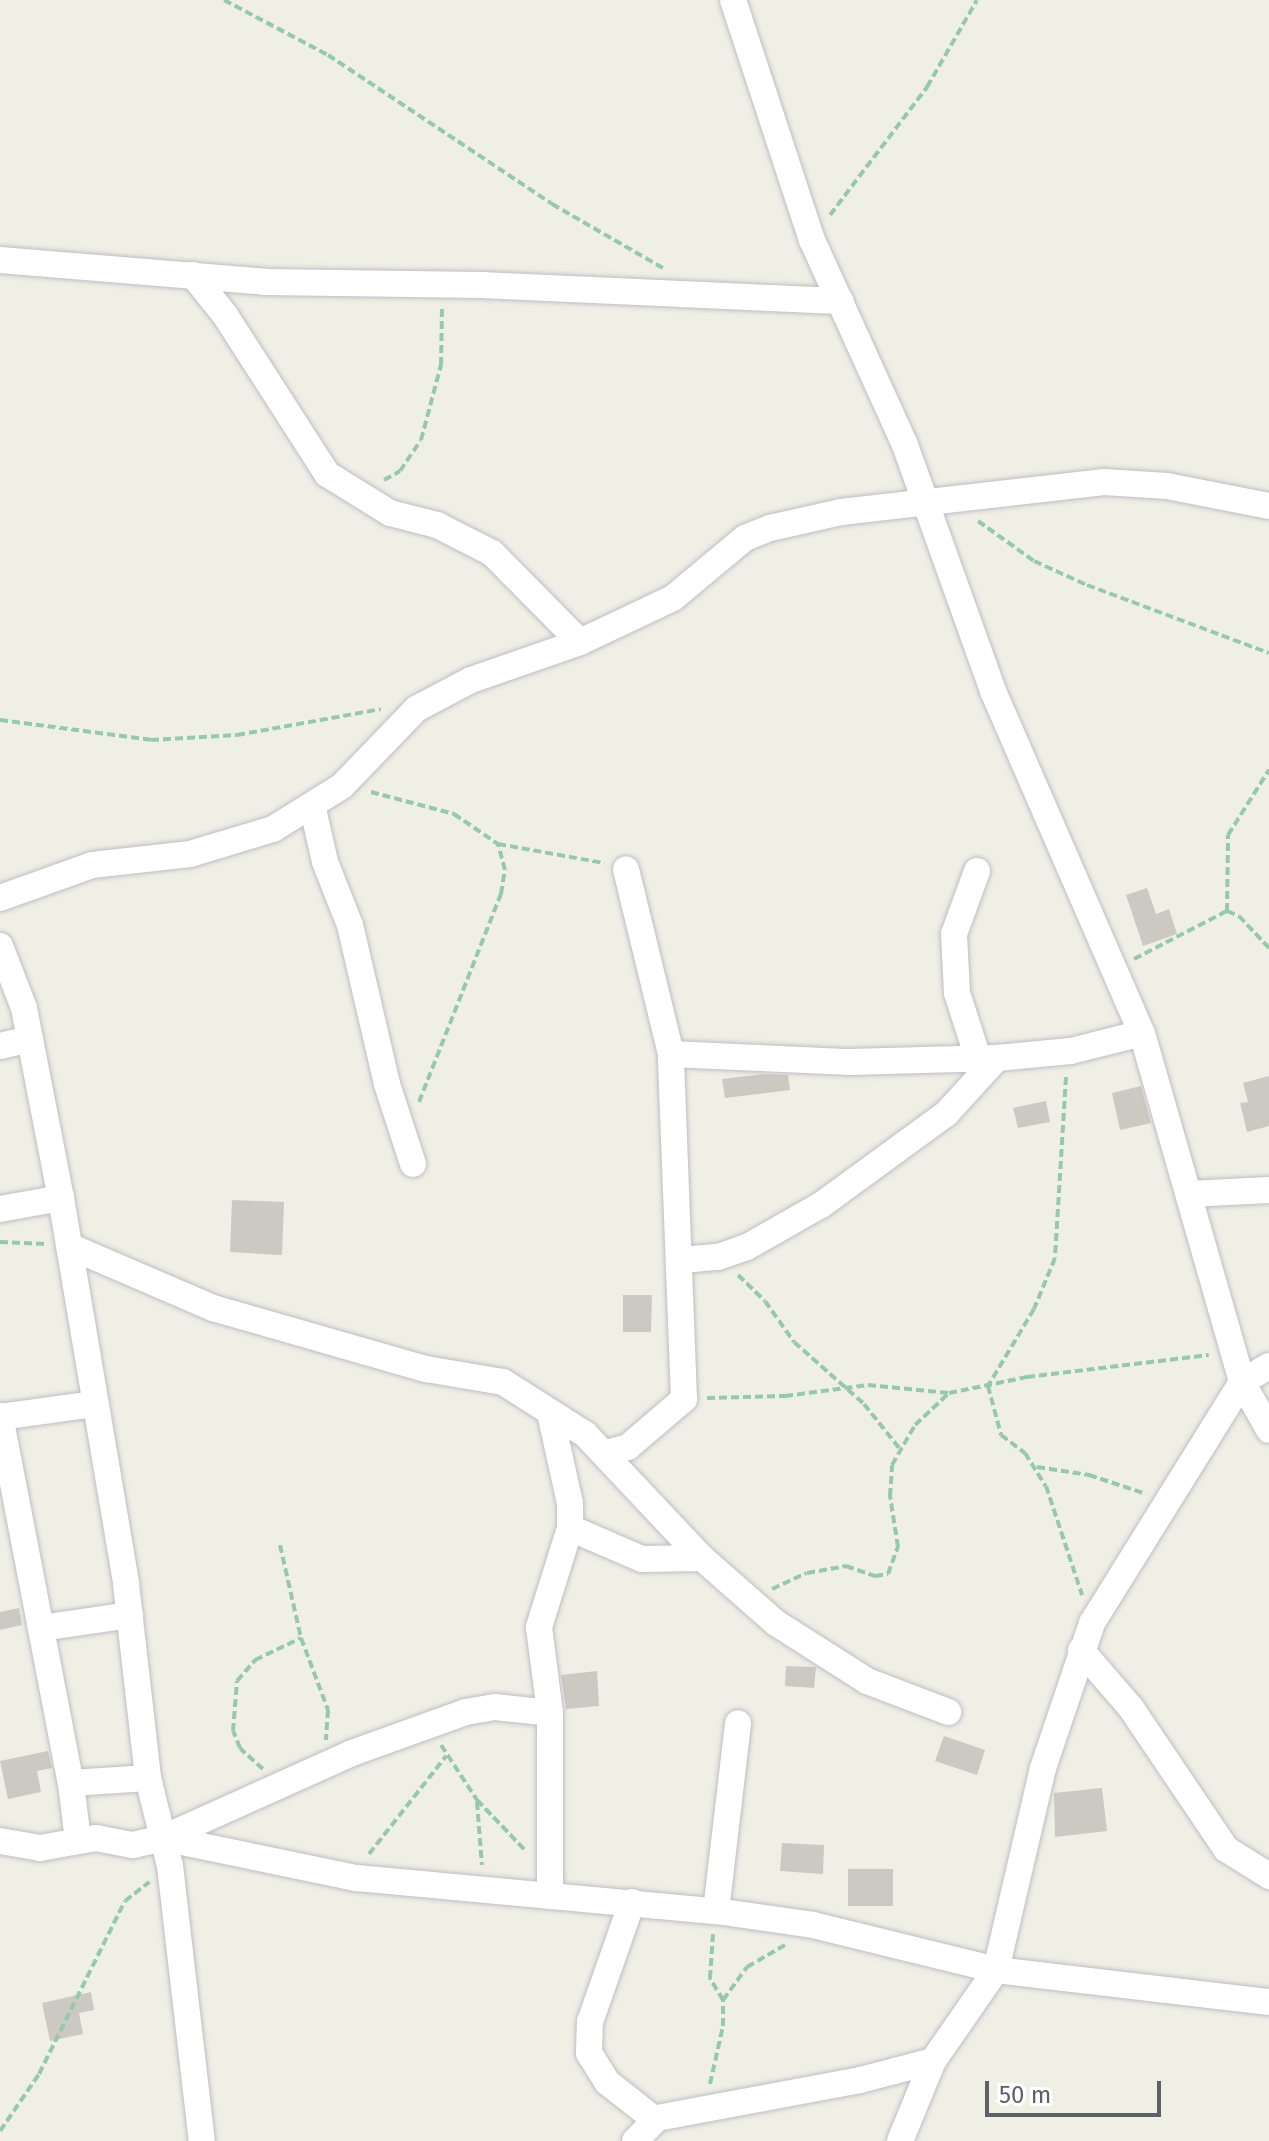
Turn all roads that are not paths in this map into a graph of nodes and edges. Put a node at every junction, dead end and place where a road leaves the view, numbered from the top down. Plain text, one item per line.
1 (733, 0) edge
2 (0, 260) edge
3 (193, 275) junction
4 (841, 301) junction
5 (925, 503) junction
6 (1269, 506) edge
7 (580, 642) junction
8 (313, 809) junction
9 (626, 869) road end
10 (977, 871) dead end
11 (0, 898) edge
12 (0, 946) edge
13 (1142, 1033) junction
14 (30, 1039) junction
15 (0, 1046) edge
16 (671, 1054) junction
17 (987, 1058) junction
18 (409, 1153) road end
19 (1269, 1190) edge
20 (1189, 1194) junction
21 (61, 1198) junction
22 (0, 1209) edge
23 (69, 1246) junction
24 (681, 1260) junction
25 (1269, 1366) edge
26 (1242, 1382) junction
27 (95, 1404) junction
28 (550, 1413) junction
29 (0, 1417) edge
30 (1269, 1430) edge
31 (606, 1453) junction
32 (570, 1528) junction
33 (702, 1558) junction
34 (130, 1615) junction
35 (41, 1628) junction
36 (1081, 1650) junction
37 (948, 1712) dead end
38 (550, 1713) junction
39 (738, 1723) dead end
40 (148, 1778) junction
41 (71, 1783) junction
42 (163, 1838) junction
43 (0, 1841) edge
44 (78, 1841) junction
45 (1269, 1876) edge
46 (549, 1886) junction
47 (632, 1902) junction
48 (716, 1911) junction
49 (996, 1970) junction
50 (1269, 2002) edge
51 (933, 2061) junction
52 (654, 2119) junction
53 (202, 2141) edge
54 (635, 2141) edge
55 (900, 2141) edge

1 - 4 street
2 - 3 street
3 - 4 street
3 - 7 street
4 - 5 street
5 - 6 street
5 - 7 street
5 - 13 street
7 - 8 street
8 - 11 street
8 - 18 street
9 - 16 street
10 - 17 street
12 - 14 street
13 - 17 street
13 - 20 street
14 - 15 street
14 - 21 street
16 - 17 street
16 - 24 street
17 - 24 street
19 - 20 street
20 - 26 street
21 - 22 street
21 - 23 street
23 - 27 street
23 - 28 street
24 - 31 street
25 - 26 street
26 - 30 street
26 - 36 street
27 - 29 street
27 - 34 street
28 - 31 street
28 - 32 street
29 - 35 street
31 - 33 street
32 - 33 street
32 - 38 street
33 - 37 street
34 - 35 street
34 - 40 street
35 - 41 street
36 - 45 street
36 - 49 street
38 - 42 street
38 - 46 street
39 - 48 street
40 - 41 street
40 - 42 street
41 - 44 street
42 - 44 street
42 - 46 street
42 - 53 street
43 - 44 street
46 - 47 street
47 - 48 street
47 - 52 street
48 - 49 street
49 - 50 street
49 - 51 street
51 - 52 street
51 - 55 street
52 - 54 street

